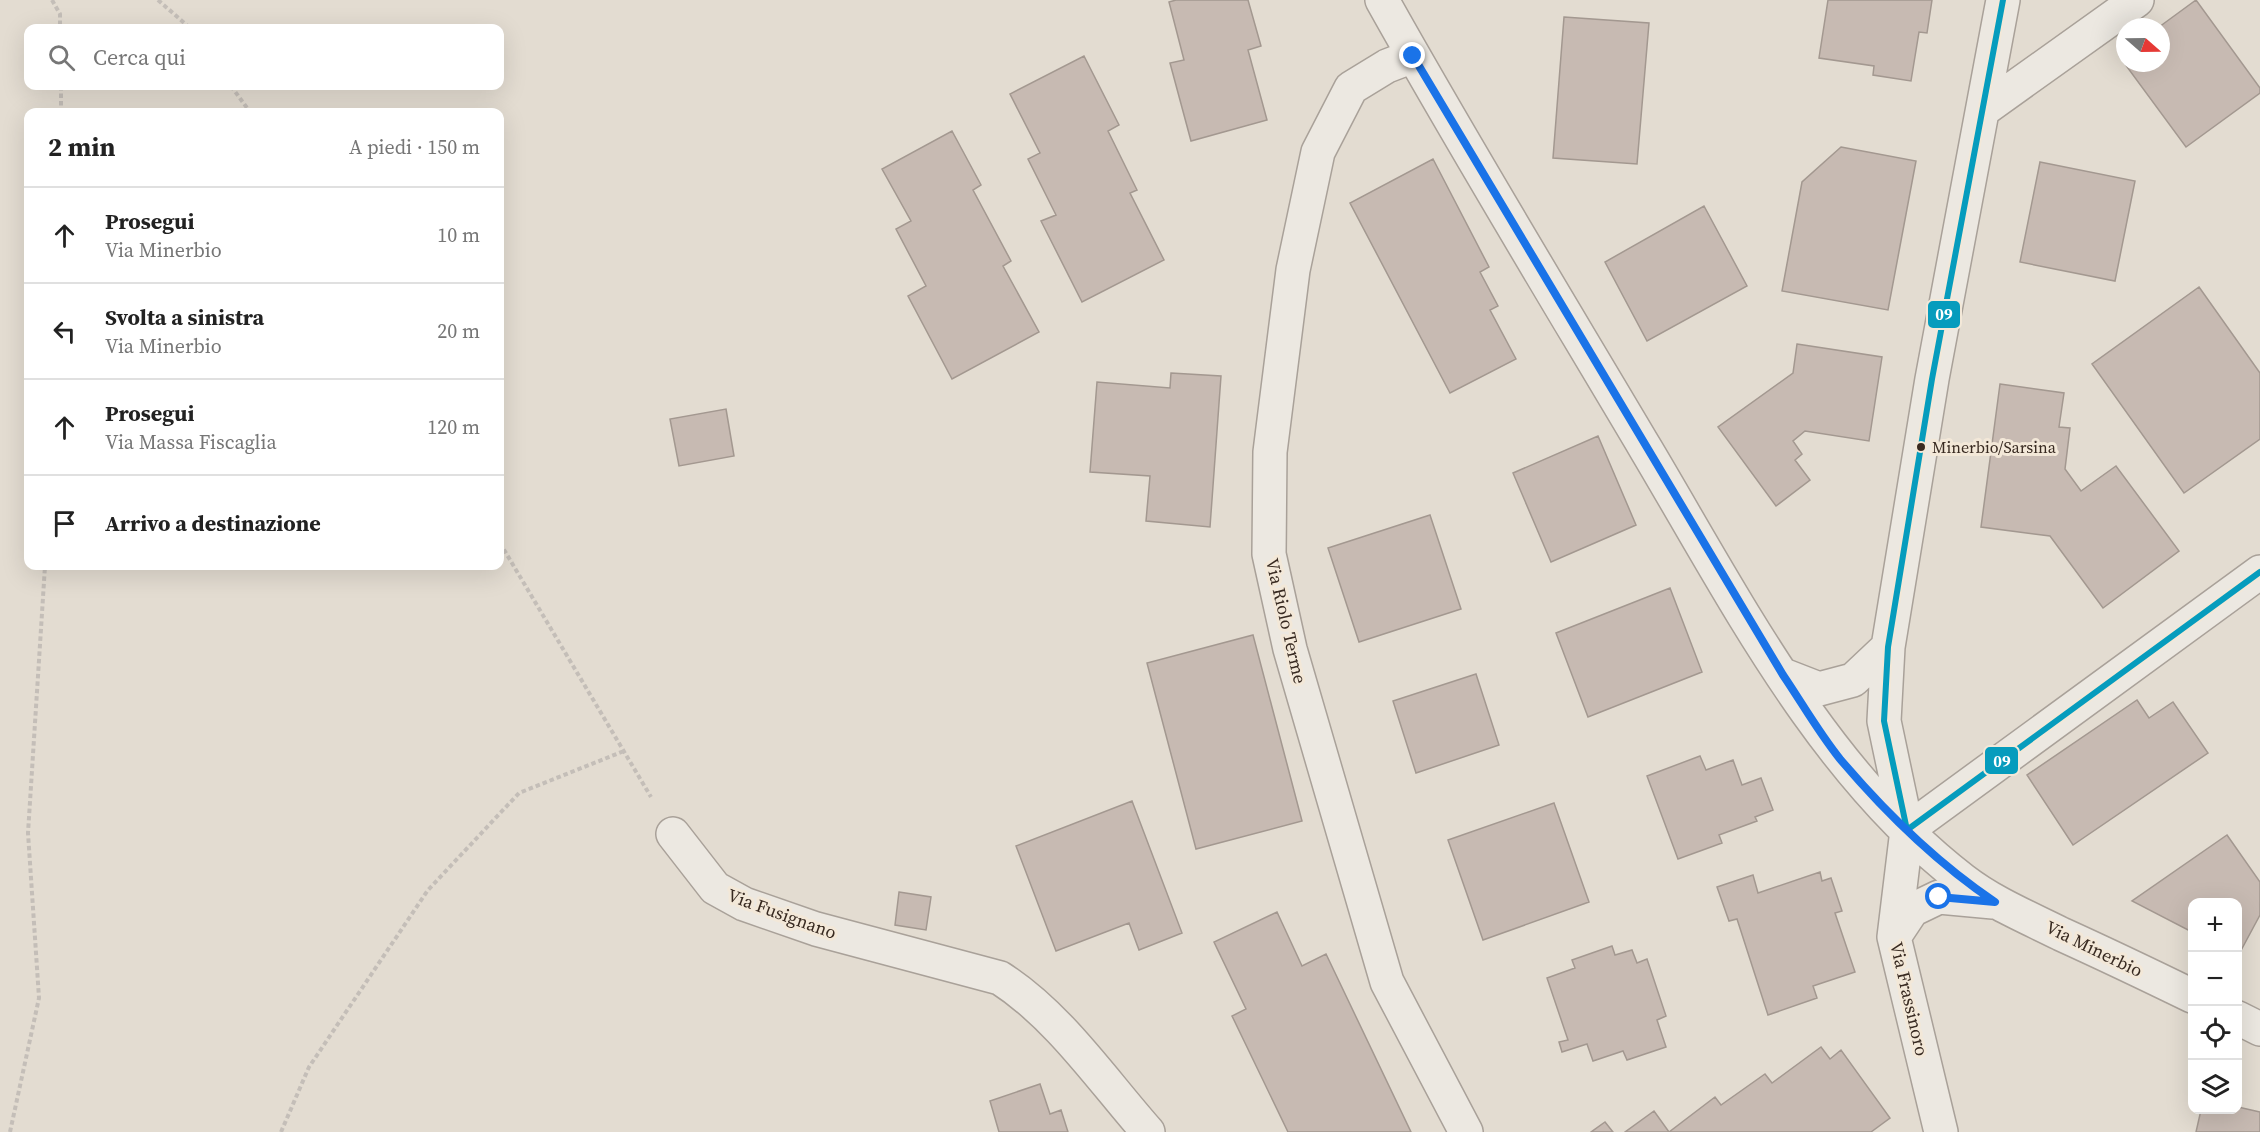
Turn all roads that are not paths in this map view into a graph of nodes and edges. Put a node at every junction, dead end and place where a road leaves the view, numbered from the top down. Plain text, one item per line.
1 (1382, 0) edge
2 (2004, 0) edge
3 (2137, 0) edge
4 (1413, 56) junction
5 (1983, 110) junction
6 (2260, 572) edge
7 (1888, 647) junction
8 (1783, 675) junction
9 (1908, 830) junction
10 (673, 834) road end
11 (1995, 902) junction
12 (1894, 938) junction
13 (2188, 994) edge
14 (2242, 1020) edge
15 (2260, 1029) edge
16 (1148, 1132) edge
17 (1466, 1132) edge
18 (1941, 1132) edge

1 - 4 street, Via Minerbio
2 - 5 street
3 - 5 street
4 - 8 street, Via Minerbio
4 - 17 street, Via Riolo Terme
5 - 7 street
6 - 9 street
7 - 8 street
7 - 9 street
8 - 9 street, Via Minerbio
9 - 11 street, Via Minerbio
9 - 12 street, Via Frassinoro
10 - 16 street, Via Fusignano
11 - 12 street, Via Minerbio
11 - 13 street, Via Minerbio
12 - 18 street, Via Frassinoro
14 - 15 street

